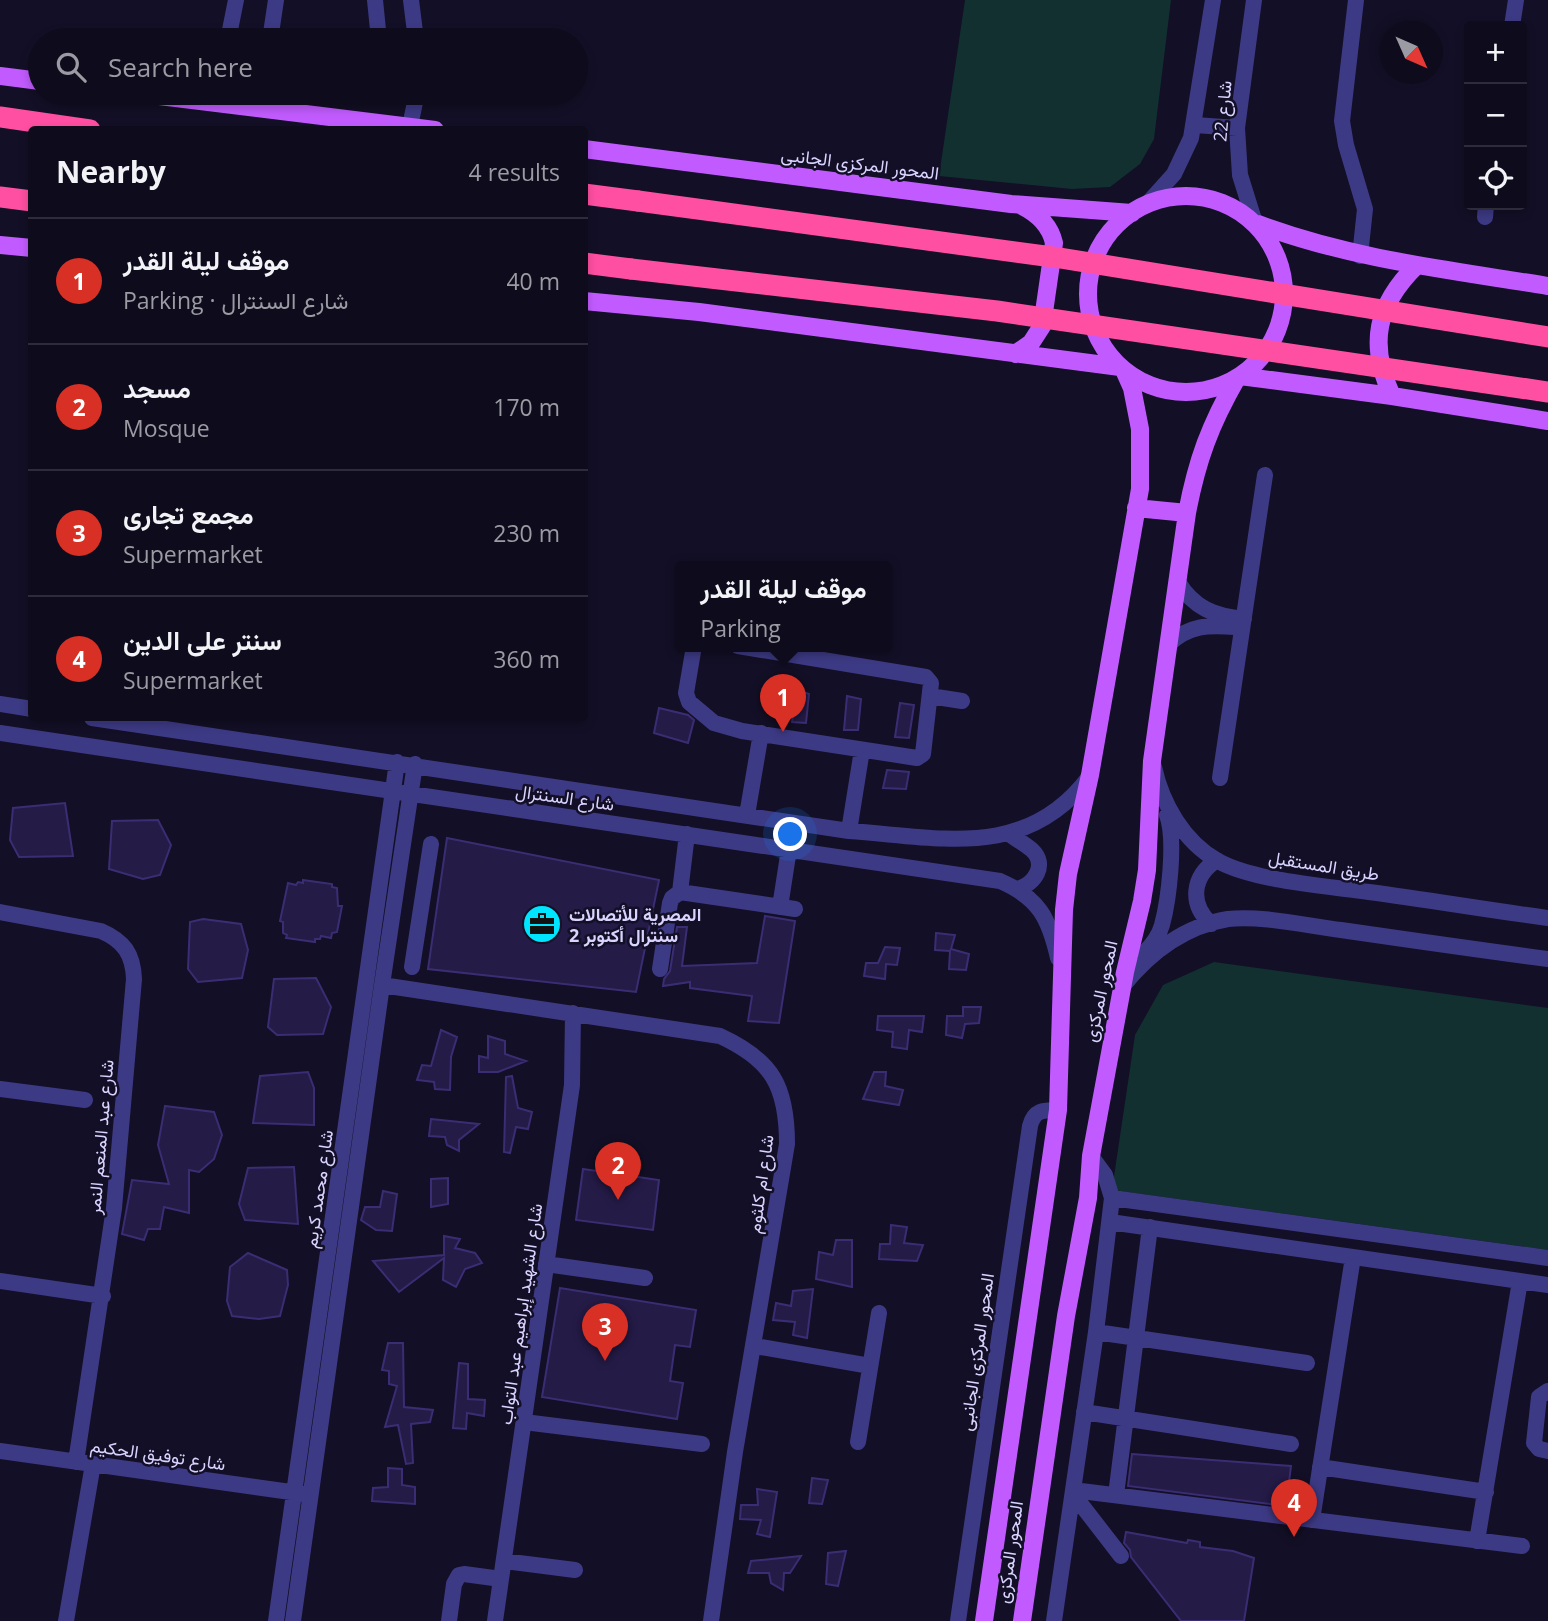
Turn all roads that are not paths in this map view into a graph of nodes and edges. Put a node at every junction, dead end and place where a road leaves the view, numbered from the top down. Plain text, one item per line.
1 (236, 0) edge
2 (276, 0) edge
3 (375, 0) edge
4 (411, 0) edge
5 (1213, 0) edge
6 (1254, 0) edge
7 (1356, 0) edge
8 (1516, 0) edge
9 (1513, 21) edge
10 (230, 28) edge
11 (272, 28) edge
12 (378, 28) edge
13 (414, 28) edge
14 (0, 76) edge
15 (28, 80) edge
16 (235, 105) edge
17 (414, 105) edge
18 (0, 117) edge
19 (1195, 125) junction
20 (62, 126) edge
21 (410, 126) joint
22 (1237, 128) junction
23 (588, 150) edge
24 (588, 195) edge
25 (0, 197) edge
26 (28, 200) edge
27 (1019, 205) junction
28 (1139, 208) junction
29 (1255, 223) junction
30 (0, 245) edge
31 (28, 248) edge
32 (1360, 256) junction
33 (588, 264) edge
34 (1417, 265) junction
35 (1548, 286) edge
36 (588, 301) edge
37 (1548, 337) edge
38 (1016, 354) junction
39 (1122, 369) junction
40 (1239, 377) junction
41 (1548, 392) edge
42 (1392, 396) junction
43 (1548, 421) edge
44 (1265, 475) dead end
45 (1136, 508) junction
46 (1187, 513) junction
47 (1178, 582) junction
48 (1243, 624) junction
49 (1169, 644) junction
50 (693, 652) edge
51 (774, 652) edge
52 (930, 696) junction
53 (962, 701) dead end
54 (0, 704) edge
55 (28, 708) edge
56 (113, 721) edge
57 (0, 733) edge
58 (761, 733) junction
59 (862, 750) junction
60 (1153, 761) junction
61 (397, 762) junction
62 (415, 764) junction
63 (1090, 775) junction
64 (1220, 778) dead end
65 (393, 791) junction
66 (411, 794) junction
67 (747, 815) junction
68 (849, 831) junction
69 (687, 834) junction
70 (1009, 834) junction
71 (431, 845) dead end
72 (789, 849) junction
73 (1217, 860) junction
74 (399, 873) junction
75 (426, 878) junction
76 (1018, 889) junction
77 (680, 891) junction
78 (0, 912) edge
79 (1548, 918) edge
80 (1210, 924) junction
81 (1548, 959) edge
82 (412, 967) dead end
83 (660, 969) dead end
84 (1124, 979) junction
85 (1064, 981) junction
86 (382, 985) junction
87 (573, 1013) junction
88 (0, 1089) edge
89 (85, 1100) dead end
90 (1058, 1110) junction
91 (1091, 1156) junction
92 (1112, 1198) junction
93 (1110, 1222) junction
94 (1150, 1227) junction
95 (1353, 1257) junction
96 (1548, 1258) edge
97 (547, 1264) junction
98 (645, 1279) dead end
99 (0, 1281) edge
100 (1520, 1281) junction
101 (1548, 1285) edge
102 (103, 1296) junction
103 (878, 1313) dead end
104 (1096, 1332) junction
105 (1138, 1338) junction
106 (755, 1346) junction
107 (1307, 1363) dead end
108 (870, 1366) junction
109 (1548, 1391) edge
110 (1084, 1412) junction
111 (1127, 1418) junction
112 (524, 1422) junction
113 (858, 1442) dead end
114 (702, 1444) dead end
115 (1292, 1444) dead end
116 (0, 1451) edge
117 (1548, 1451) edge
118 (84, 1463) junction
119 (1320, 1467) junction
120 (1073, 1492) junction
121 (1486, 1492) junction
122 (302, 1493) junction
123 (1116, 1495) junction
124 (1312, 1520) junction
125 (1477, 1541) junction
126 (1522, 1546) dead end
127 (1121, 1556) dead end
128 (504, 1561) junction
129 (575, 1570) dead end
130 (501, 1579) junction
131 (66, 1621) edge
132 (276, 1621) edge
133 (293, 1621) edge
134 (449, 1621) edge
135 (495, 1621) edge
136 (711, 1621) edge
137 (958, 1621) edge
138 (984, 1621) edge
139 (1022, 1621) edge
140 (1054, 1621) edge

1 - 10 street
2 - 11 street
3 - 12 street
4 - 13 street
5 - 19 street, شارع 22
6 - 22 street, شارع 22
7 - 32 street
8 - 9 street
14 - 15 main road
16 - 21 main road
17 - 21 street
18 - 20 highway
19 - 22 street
19 - 28 street, شارع 22
22 - 29 street, شارع 22
23 - 27 main road, المحور المركزى الجانبى
24 - 37 highway, bridge
25 - 26 highway
27 - 28 main road, المحور المركزى الجانبى
27 - 38 main road
28 - 29 main road
28 - 39 main road
29 - 32 main road
29 - 40 main road
30 - 31 main road
32 - 34 main road
33 - 41 highway, bridge
34 - 35 main road
34 - 42 main road
36 - 38 main road
38 - 39 main road
39 - 40 main road
39 - 45 main road, المحور المركزى
40 - 42 main road
40 - 46 main road, المحور المركزى
42 - 43 main road
44 - 48 street
45 - 46 main road
45 - 63 main road, المحور المركزى
46 - 47 main road, المحور المركزى
47 - 48 street
47 - 49 main road, المحور المركزى
48 - 49 street
48 - 64 street
49 - 60 main road, المحور المركزى
50 - 58 street
51 - 52 street
52 - 53 street
52 - 59 street
54 - 55 street
56 - 61 street, شارع السنترال
57 - 65 street, شارع السنترال
58 - 59 street
58 - 67 street
59 - 68 street
60 - 73 street, طريق المستقبل
60 - 84 main road, المحور المركزى
61 - 62 street, شارع السنترال
61 - 65 street, شارع محمد كريم
62 - 66 street, شارع محمد كريم
62 - 67 street, شارع السنترال
63 - 70 street, شارع السنترال
63 - 85 main road, المحور المركزى
65 - 66 street, شارع السنترال
65 - 122 street, شارع محمد كريم
66 - 69 street, شارع السنترال
66 - 74 street, شارع محمد كريم
67 - 68 street, شارع السنترال
68 - 70 street, شارع السنترال
69 - 72 street, شارع السنترال
69 - 77 street
70 - 76 street
71 - 75 street
72 - 76 street, شارع السنترال
72 - 77 street
73 - 79 street, طريق المستقبل
73 - 80 street
74 - 75 street
74 - 86 street, شارع محمد كريم
75 - 82 street
76 - 85 street, شارع السنترال
77 - 83 street
78 - 102 street, شارع عبد المنعم النمر
80 - 81 street
80 - 84 street
84 - 91 main road, المحور المركزى
85 - 90 main road, المحور المركزى
86 - 87 street, شارع ام كلثوم
86 - 122 street, شارع محمد كريم
87 - 97 street, شارع الشهيد إبراهيم عبد التواب
87 - 106 street, شارع ام كلثوم
88 - 89 street
90 - 137 street, المحور المركزى الجانبى
90 - 138 main road, المحور المركزى
91 - 92 street
91 - 139 main road, المحور المركزى
92 - 93 street
92 - 96 street
93 - 94 street
93 - 104 street
94 - 95 street
94 - 105 street
95 - 100 street
95 - 119 street
97 - 98 street
97 - 112 street, شارع الشهيد إبراهيم عبد التواب
99 - 102 street
100 - 101 street
100 - 121 street
102 - 118 street, شارع عبد المنعم النمر
103 - 108 street
104 - 105 street
104 - 110 street
105 - 107 street
105 - 111 street
106 - 108 street
106 - 136 street, شارع ام كلثوم
108 - 113 street
109 - 117 street
110 - 111 street
110 - 120 street
111 - 115 street
111 - 123 street
112 - 114 street
112 - 128 street, شارع الشهيد إبراهيم عبد التواب
116 - 118 street, شارع توفيق الحكيم
118 - 122 street, شارع توفيق الحكيم
118 - 131 street, شارع عبد المنعم النمر
119 - 121 street
119 - 124 street
120 - 123 street
120 - 127 street
120 - 140 street
121 - 125 street
122 - 132 street, شارع محمد كريم
122 - 133 street, شارع محمد كريم
123 - 124 street
124 - 125 street
125 - 126 street
128 - 129 street
128 - 130 street, شارع الشهيد إبراهيم عبد التواب
130 - 134 street
130 - 135 street, شارع الشهيد إبراهيم عبد التواب

